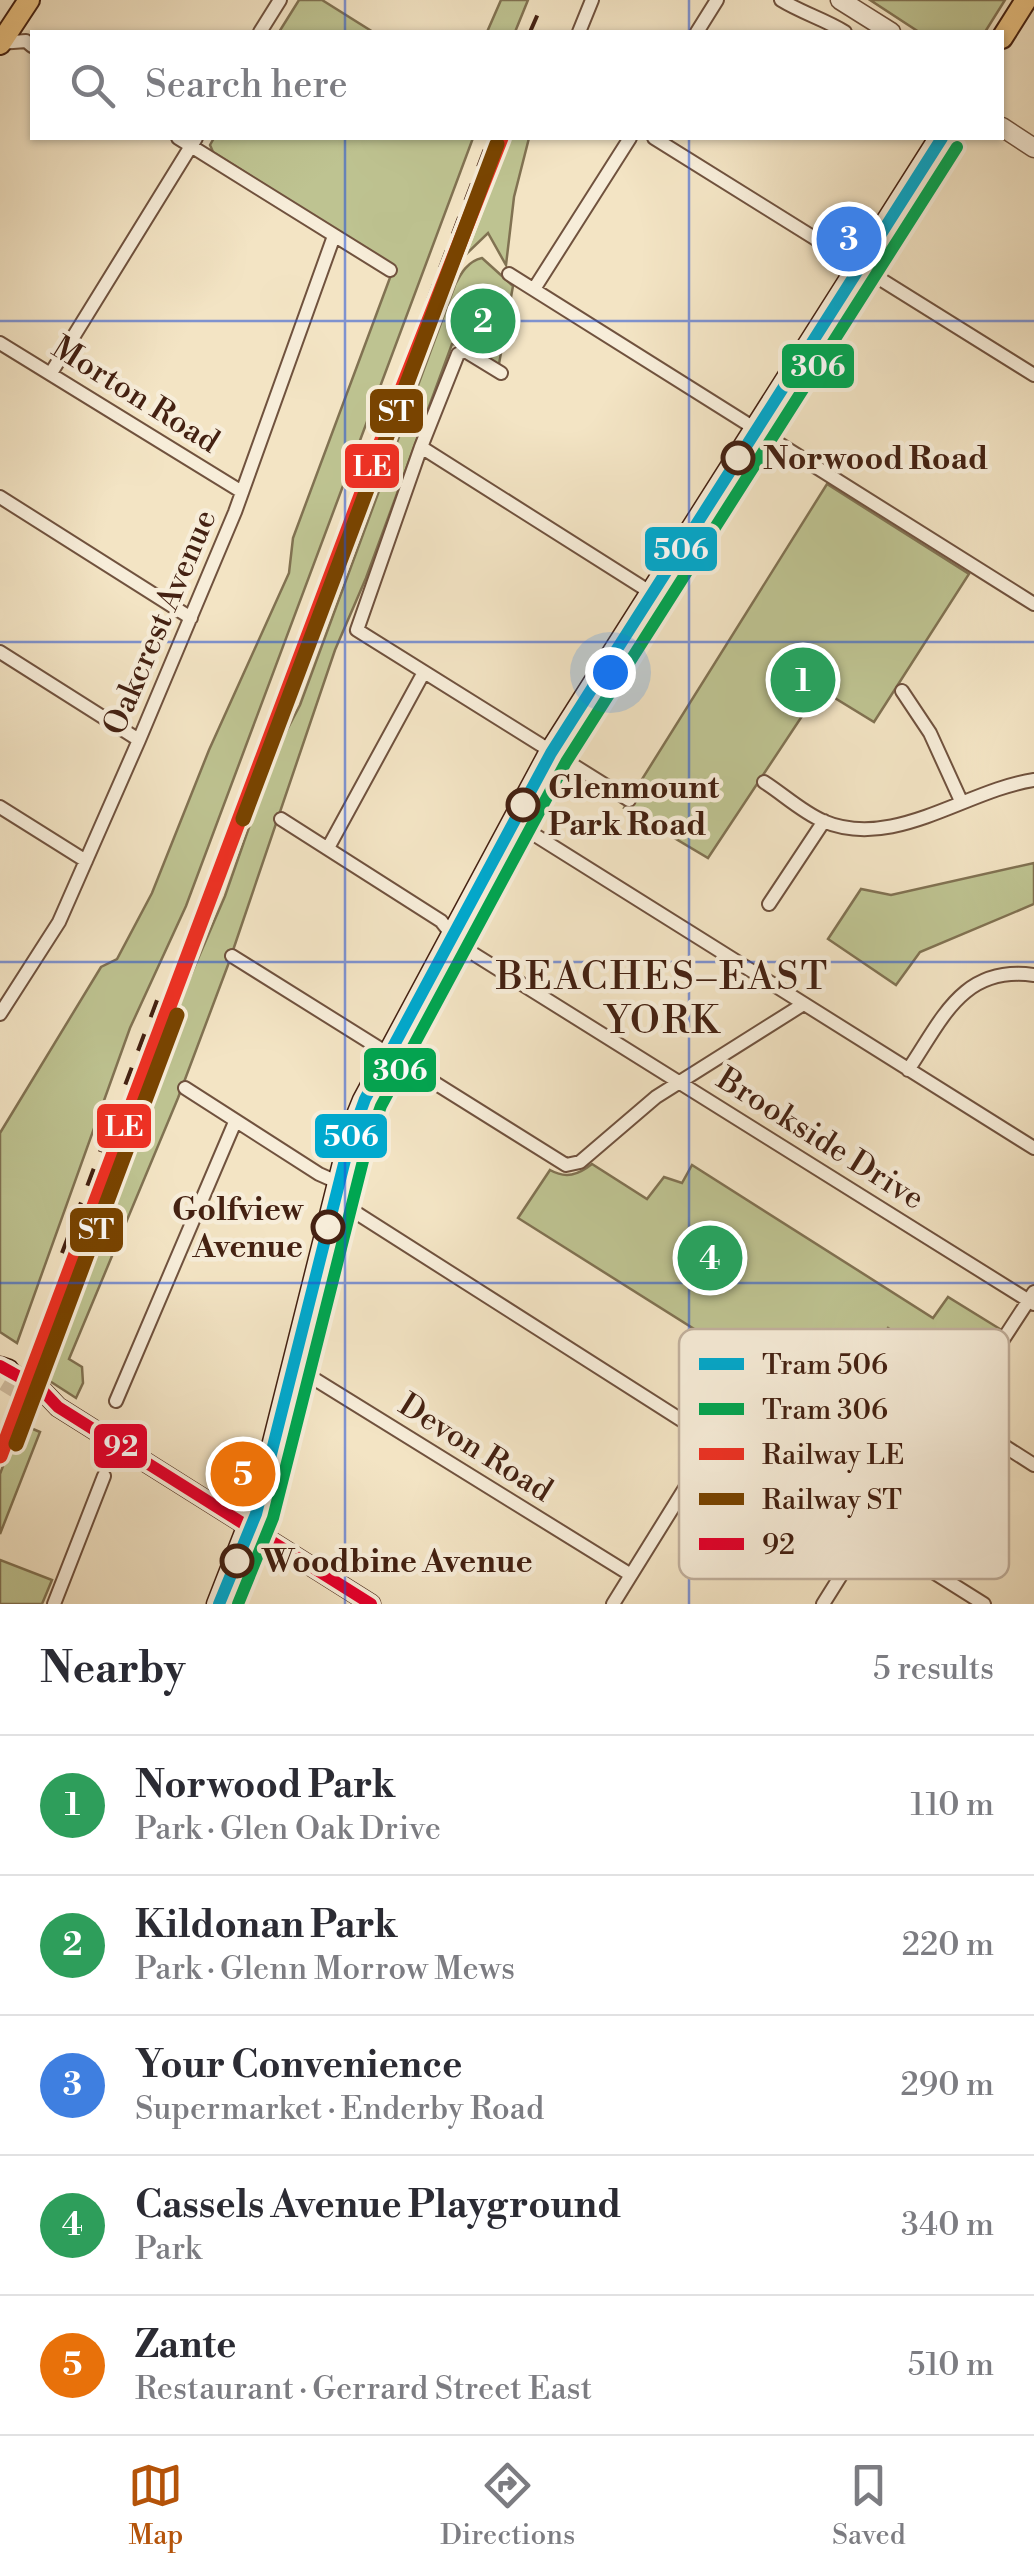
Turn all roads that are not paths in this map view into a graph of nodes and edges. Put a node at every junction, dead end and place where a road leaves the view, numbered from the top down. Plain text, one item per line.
1 (29, 0) edge
2 (280, 0) edge
3 (592, 0) edge
4 (717, 0) edge
5 (781, 0) edge
6 (840, 0) edge
7 (1026, 0) edge
8 (261, 30) edge
9 (580, 30) edge
10 (698, 30) edge
11 (842, 30) edge
12 (872, 30) edge
13 (889, 30) edge
14 (1004, 35) edge
15 (0, 43) edge
16 (30, 44) edge
17 (1004, 128) edge
18 (629, 140) edge
19 (657, 140) edge
20 (937, 140) edge
21 (193, 142) edge
22 (1034, 148) edge
23 (334, 236) junction
24 (858, 264) junction
25 (390, 270) dead end
26 (509, 274) dead end
27 (534, 290) junction
28 (0, 343) edge
29 (501, 372) dead end
30 (51, 374) junction
31 (1034, 375) edge
32 (754, 428) junction
33 (421, 447) junction
34 (242, 492) junction
35 (0, 497) edge
36 (650, 592) junction
37 (1034, 604) edge
38 (191, 618) junction
39 (0, 652) edge
40 (424, 672) junction
41 (902, 691) dead end
42 (139, 740) junction
43 (549, 751) junction
44 (1034, 780) edge
45 (764, 782) dead end
46 (628, 800) dead end
47 (962, 801) junction
48 (0, 807) edge
49 (281, 819) dead end
50 (512, 820) junction
51 (824, 821) junction
52 (328, 848) junction
53 (86, 860) junction
54 (769, 904) dead end
55 (451, 933) junction
56 (232, 956) dead end
57 (1034, 975) edge
58 (802, 1005) junction
59 (1, 1011) edge
60 (386, 1053) junction
61 (908, 1070) junction
62 (680, 1082) junction
63 (186, 1088) dead end
64 (235, 1122) junction
65 (1034, 1148) edge
66 (337, 1182) junction
67 (331, 1205) junction
68 (1032, 1299) edge
69 (1009, 1333) edge
70 (290, 1371) junction
71 (39, 1395) tunnel mouth
72 (116, 1401) dead end
73 (679, 1417) edge
74 (1009, 1448) edge
75 (1034, 1464) edge
76 (104, 1476) dead end
77 (679, 1497) edge
78 (249, 1526) junction
79 (630, 1575) junction
80 (839, 1579) edge
81 (944, 1579) edge
82 (54, 1604) edge
83 (216, 1604) edge
84 (371, 1604) edge
85 (613, 1604) edge
86 (823, 1604) edge
87 (984, 1604) edge

1 - 15 main road
2 - 8 street
3 - 9 street
4 - 10 street
5 - 11 street
6 - 12 main road
6 - 13 main road
7 - 14 main road
15 - 16 street
17 - 22 main road
18 - 27 street
19 - 24 street
20 - 24 main road
21 - 23 street
21 - 30 street
23 - 25 street
23 - 34 street, Oakcrest Avenue
24 - 31 street
24 - 32 main road
26 - 27 street
27 - 32 street
28 - 30 street, Morton Road
29 - 33 street
30 - 34 street, Morton Road
32 - 36 main road
32 - 37 street
33 - 36 street
33 - 40 street
34 - 38 street, Oakcrest Avenue
35 - 38 street
36 - 43 main road
38 - 42 street, Oakcrest Avenue
39 - 42 street
40 - 43 street
40 - 52 street
41 - 47 street
42 - 53 street, Oakcrest Avenue
43 - 46 street
43 - 50 main road
44 - 47 street
45 - 51 street
47 - 51 street
48 - 53 street
49 - 52 street, Brookside Drive
50 - 55 main road
50 - 58 street
51 - 54 street
52 - 55 street, Brookside Drive
53 - 59 street, Oakcrest Avenue
55 - 60 main road
55 - 62 street, Brookside Drive
56 - 60 street
57 - 61 street
58 - 61 street
58 - 62 street
60 - 62 street
60 - 66 main road
61 - 65 street
62 - 68 street, Brookside Drive
63 - 64 street
64 - 66 street
64 - 72 street
66 - 67 main road
67 - 70 main road
67 - 73 street
68 - 69 street
70 - 78 main road
70 - 79 street, Devon Road
71 - 78 main road
74 - 75 street
76 - 82 street
77 - 79 street
78 - 83 main road
78 - 84 main road
79 - 85 street
80 - 86 street
81 - 87 street

